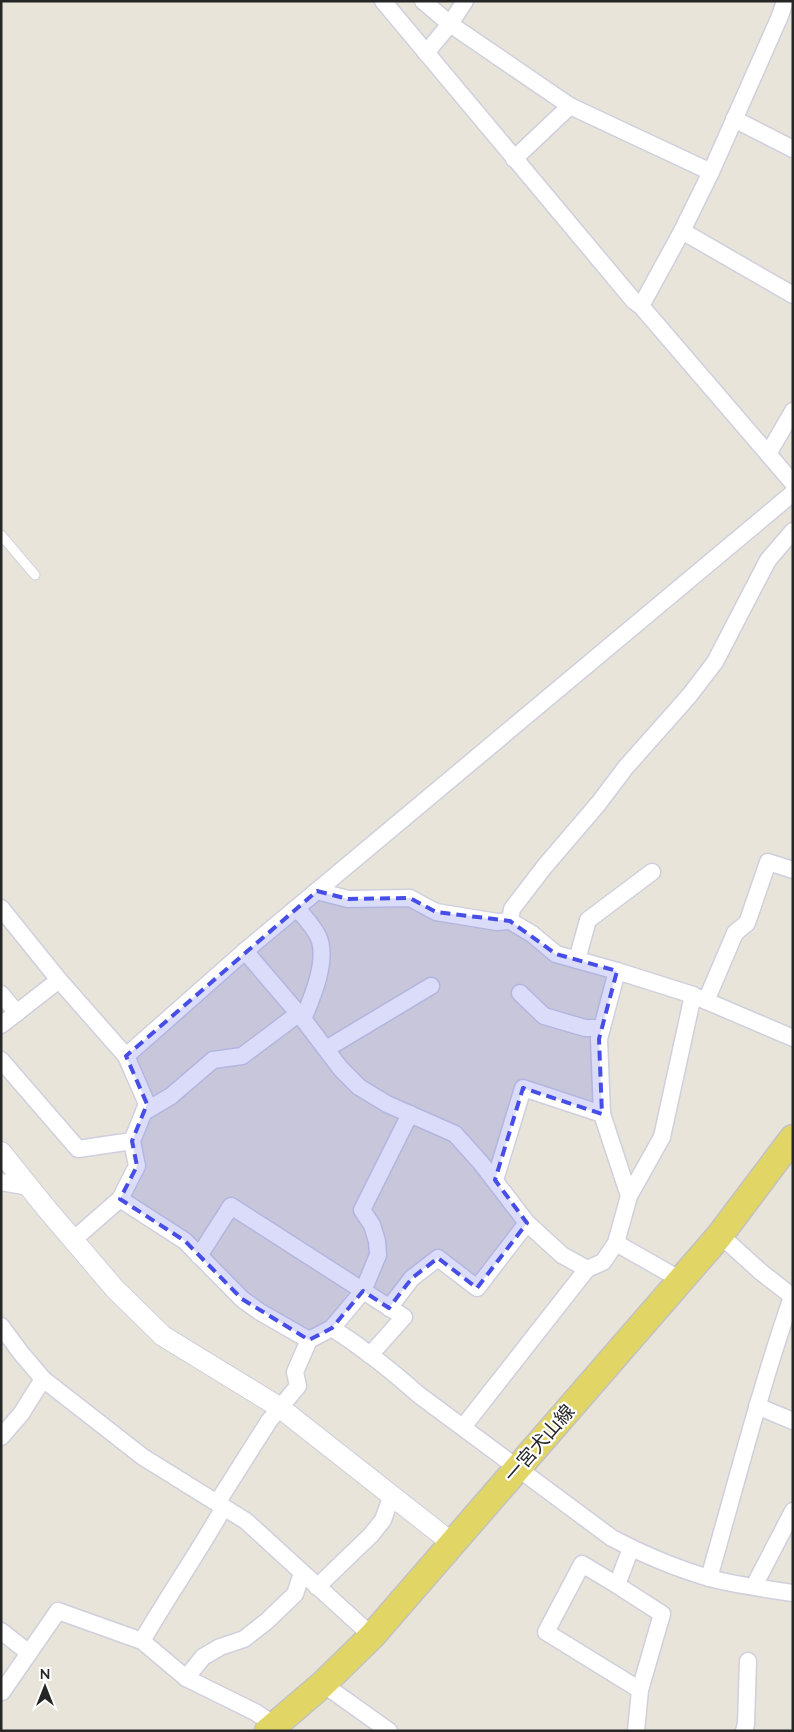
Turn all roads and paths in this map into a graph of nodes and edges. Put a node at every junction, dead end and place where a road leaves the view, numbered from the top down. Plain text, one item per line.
1 (382, 1) edge
2 (423, 1) edge
3 (465, 1) edge
4 (788, 3) edge
5 (450, 24) junction
6 (426, 53) junction
7 (570, 106) junction
8 (734, 120) junction
9 (793, 149) edge
10 (514, 159) junction
11 (711, 172) junction
12 (682, 232) junction
13 (793, 295) edge
14 (641, 306) junction
15 (793, 411) edge
16 (768, 454) junction
17 (793, 483) edge
18 (793, 492) edge
19 (793, 531) edge
20 (1, 536) edge
21 (35, 575) dead end
22 (793, 870) edge
23 (652, 872) dead end
24 (317, 891) junction
25 (1, 908) edge
26 (297, 908) junction
27 (510, 921) junction
28 (245, 951) junction
29 (577, 960) junction
30 (617, 971) junction
31 (59, 980) junction
32 (431, 986) dead end
33 (520, 993) dead end
34 (1, 994) edge
35 (699, 998) junction
36 (17, 1013) junction
37 (301, 1016) junction
38 (1, 1026) edge
39 (602, 1028) junction
40 (793, 1038) edge
41 (326, 1049) junction
42 (126, 1056) junction
43 (1, 1060) edge
44 (144, 1112) junction
45 (410, 1114) junction
46 (602, 1114) junction
47 (793, 1138) edge
48 (132, 1141) junction
49 (1, 1152) edge
50 (495, 1180) junction
51 (1, 1182) edge
52 (29, 1187) junction
53 (629, 1196) junction
54 (120, 1199) junction
55 (527, 1223) junction
56 (720, 1235) junction
57 (73, 1240) junction
58 (616, 1243) junction
59 (199, 1256) junction
60 (587, 1269) junction
61 (681, 1280) junction
62 (363, 1291) junction
63 (793, 1297) edge
64 (389, 1308) junction
65 (1, 1326) edge
66 (332, 1328) junction
67 (309, 1340) junction
68 (370, 1355) junction
69 (43, 1379) junction
70 (757, 1406) junction
71 (279, 1407) junction
72 (793, 1421) edge
73 (463, 1427) junction
74 (1, 1437) edge
75 (518, 1467) junction
76 (392, 1495) junction
77 (221, 1505) junction
78 (793, 1511) edge
79 (452, 1543) junction
80 (631, 1548) junction
81 (302, 1574) junction
82 (709, 1578) junction
83 (617, 1585) junction
84 (754, 1586) junction
85 (317, 1587) junction
86 (793, 1593) edge
87 (1, 1631) edge
88 (372, 1636) junction
89 (142, 1641) junction
90 (29, 1652) junction
91 (748, 1661) dead end
92 (186, 1678) junction
93 (324, 1684) junction
94 (640, 1690) junction
95 (2, 1692) edge
96 (271, 1728) edge
97 (389, 1731) edge
98 (636, 1731) edge
99 (744, 1731) edge

1 - 6 street
2 - 5 street
3 - 5 street
4 - 8 street
5 - 6 street
5 - 7 street
6 - 10 street
7 - 10 street
7 - 11 street
8 - 9 street
8 - 11 street
10 - 14 street
11 - 12 street
12 - 13 street
12 - 14 street
14 - 16 street
15 - 16 street
16 - 17 street
18 - 24 street
19 - 27 street
20 - 21 lane
22 - 35 street
23 - 29 street
24 - 26 street
24 - 27 street
25 - 31 street
26 - 28 street
26 - 37 street
27 - 29 street
28 - 37 street
28 - 42 street
29 - 30 street
30 - 35 street
30 - 39 street
31 - 36 street
31 - 42 street
32 - 41 street
33 - 39 street
34 - 36 street
35 - 40 street
35 - 53 street
36 - 38 street
37 - 41 street
37 - 44 street
39 - 46 street
41 - 45 street
42 - 44 street
43 - 48 street
44 - 48 street
45 - 50 street
45 - 62 street
46 - 50 street
46 - 53 street
47 - 56 main road, 一宮犬山線
48 - 54 street
49 - 52 street
50 - 55 street
51 - 52 street
52 - 57 street
53 - 58 street
54 - 57 street
54 - 59 street
55 - 60 street
55 - 64 street
56 - 61 main road, 一宮犬山線
56 - 63 street
57 - 71 street
58 - 60 street
58 - 61 street
59 - 62 street
59 - 67 street
60 - 73 street
61 - 75 main road, 一宮犬山線
62 - 64 street
62 - 66 street
63 - 70 street
64 - 68 street
65 - 69 street
66 - 67 street
66 - 68 street
67 - 71 street
68 - 73 street
69 - 74 street
69 - 77 street
70 - 72 street
70 - 82 street
71 - 76 street
71 - 77 street
73 - 75 street
75 - 79 main road, 一宮犬山線
75 - 80 street
76 - 79 street
76 - 85 street
77 - 81 street
77 - 89 street
78 - 84 street
79 - 88 main road, 一宮犬山線
80 - 82 street
80 - 83 street
81 - 85 street
81 - 92 street
82 - 84 street
83 - 94 street
83 - 94 street
84 - 86 street
85 - 88 street
87 - 90 street
88 - 93 main road, 一宮犬山線
89 - 90 street
89 - 92 street
90 - 95 street
91 - 99 street
92 - 96 street
93 - 96 main road, 一宮犬山線
93 - 97 street
94 - 98 street

